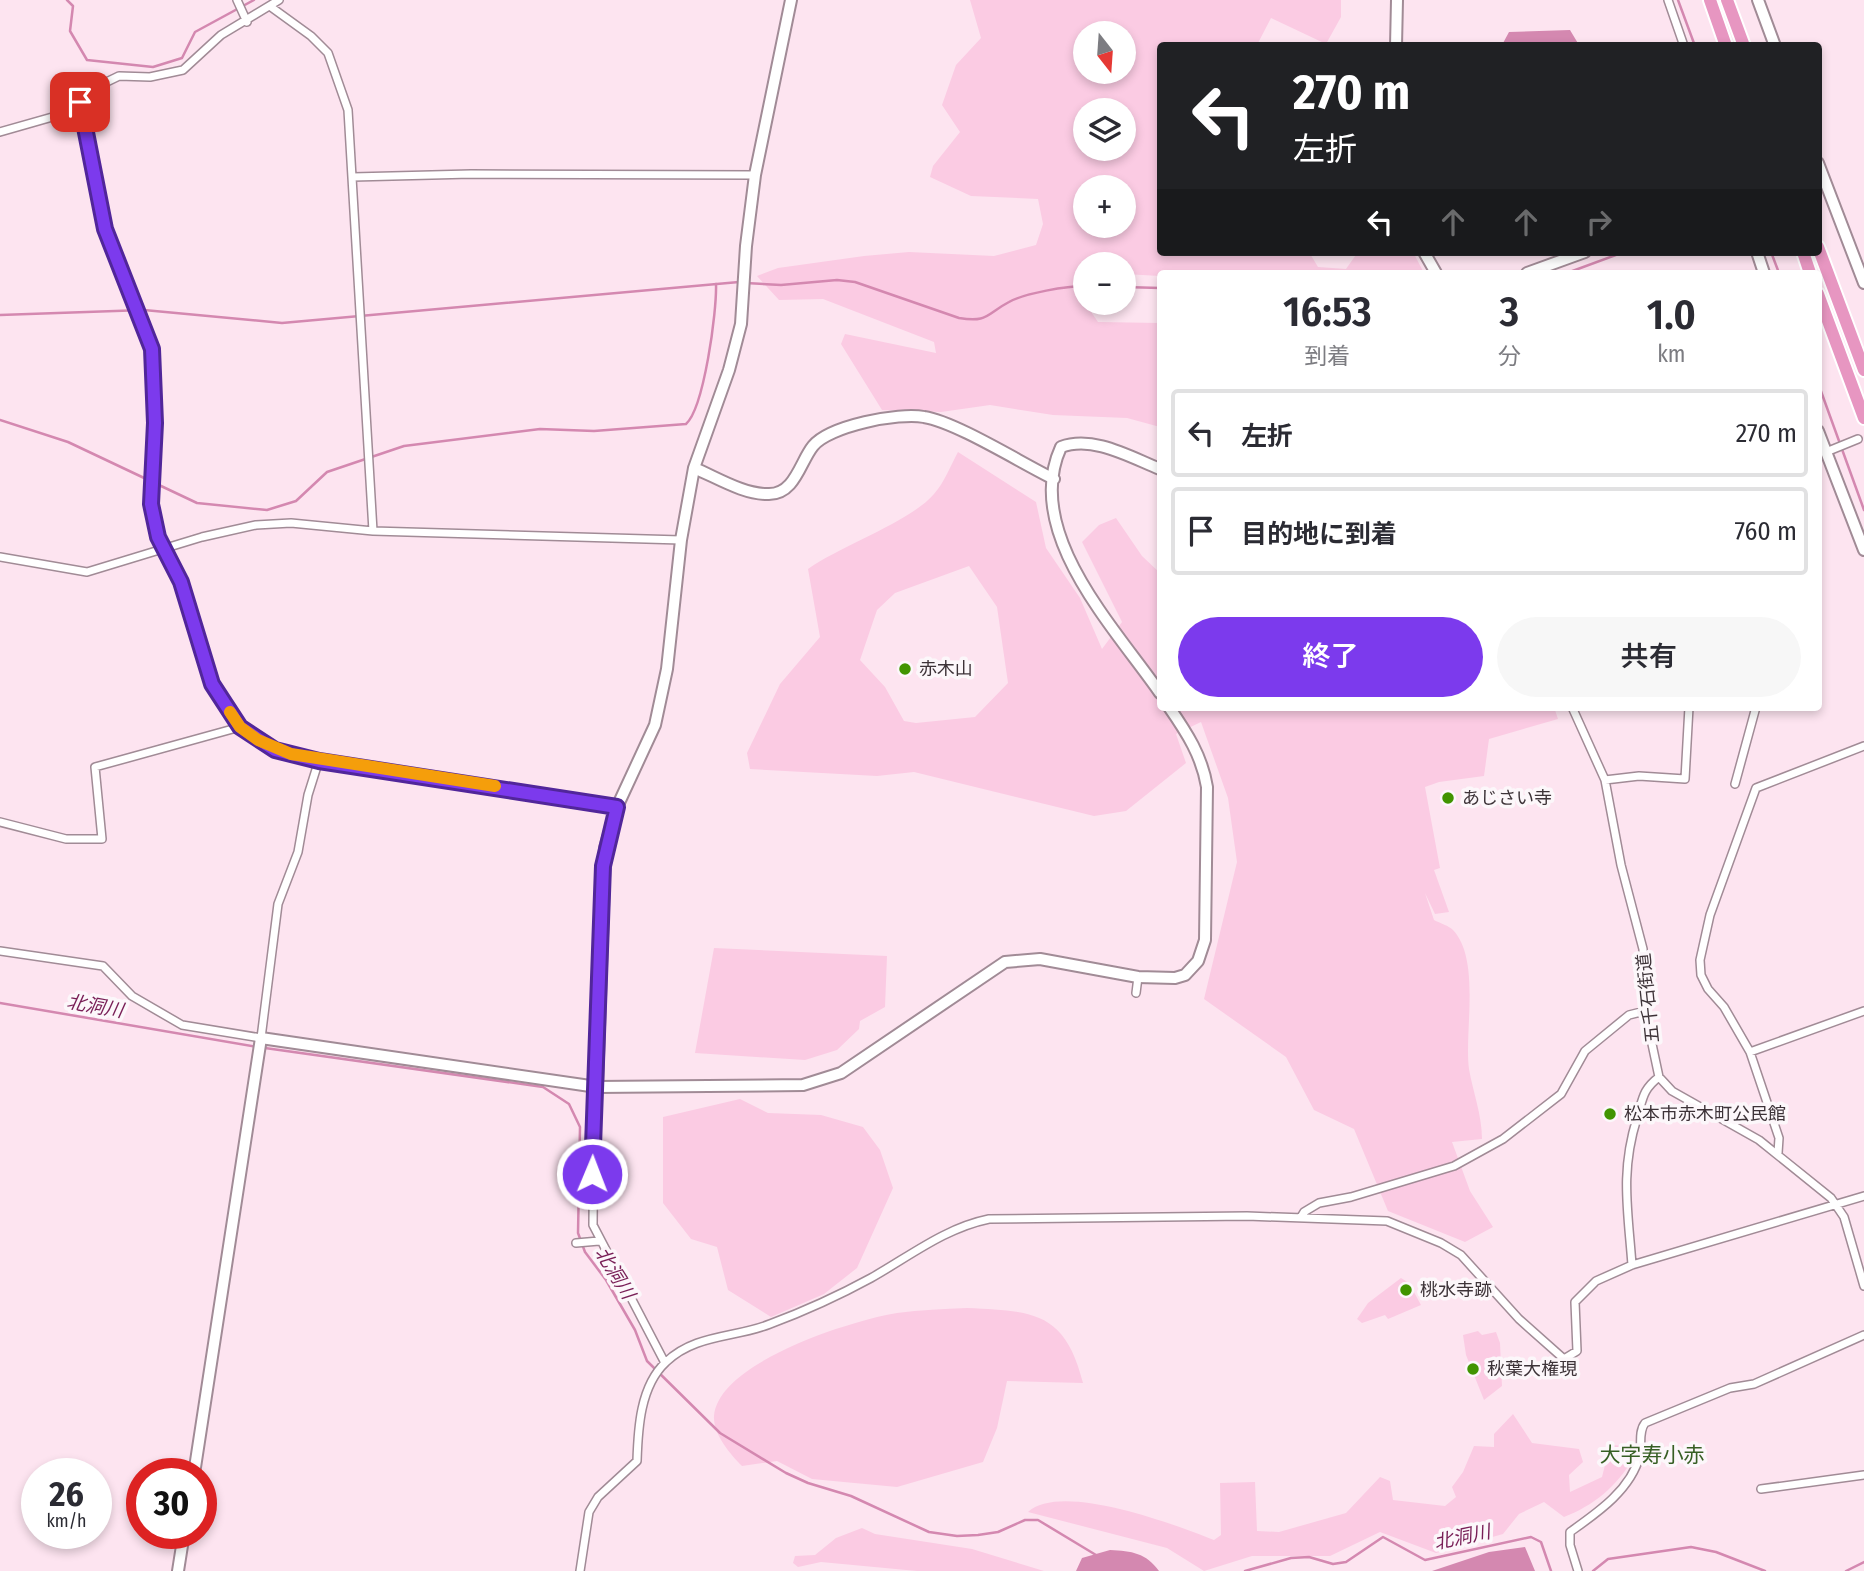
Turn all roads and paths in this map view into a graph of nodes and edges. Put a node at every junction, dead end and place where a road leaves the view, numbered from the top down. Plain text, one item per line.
1 (237, 0) edge
2 (279, 0) edge
3 (791, 0) edge
4 (1397, 0) edge
5 (1668, 0) edge
6 (1710, 0) edge
7 (1727, 0) edge
8 (1758, 0) edge
9 (271, 7) junction
10 (247, 22) junction
11 (1396, 42) edge
12 (1683, 42) edge
13 (1726, 42) edge
14 (1743, 42) edge
15 (1773, 42) edge
16 (80, 102) junction
17 (0, 132) edge
18 (1822, 174) edge
19 (755, 176) junction
20 (353, 177) junction
21 (1575, 256) edge
22 (1821, 256) edge
23 (1535, 270) edge
24 (1864, 283) edge
25 (1822, 305) edge
26 (1864, 370) edge
27 (1864, 418) edge
28 (1858, 439) dead end
29 (1826, 449) edge
30 (694, 468) junction
31 (1157, 468) edge
32 (1054, 480) junction
33 (373, 531) junction
34 (681, 540) junction
35 (1864, 550) edge
36 (164, 551) junction
37 (0, 557) edge
38 (1157, 689) edge
39 (1172, 711) edge
40 (1574, 711) edge
41 (1689, 711) edge
42 (1755, 711) edge
43 (240, 727) junction
44 (1864, 746) edge
45 (319, 761) junction
46 (1605, 780) junction
47 (1735, 784) dead end
48 (617, 807) junction
49 (0, 822) edge
50 (0, 951) edge
51 (1138, 977) junction
52 (1136, 993) dead end
53 (1645, 1011) junction
54 (1864, 1011) edge
55 (261, 1038) junction
56 (1750, 1052) junction
57 (1659, 1077) junction
58 (597, 1087) junction
59 (1778, 1153) junction
60 (1864, 1196) edge
61 (1837, 1205) junction
62 (1301, 1217) junction
63 (599, 1241) junction
64 (576, 1243) dead end
65 (1632, 1265) junction
66 (1864, 1286) edge
67 (1864, 1335) edge
68 (665, 1363) junction
69 (196, 1458) edge
70 (1864, 1475) edge
71 (1760, 1489) dead end
72 (181, 1549) edge
73 (178, 1571) edge
74 (580, 1571) edge
75 (1578, 1571) edge

1 - 10 street
2 - 9 street
3 - 19 street
4 - 11 street
5 - 12 street
6 - 13 highway
7 - 14 highway
8 - 15 street
9 - 10 street
9 - 20 street
10 - 16 street
16 - 17 street
16 - 36 street
18 - 24 street
19 - 20 street
19 - 30 street
20 - 33 street
21 - 23 street
22 - 26 highway
25 - 27 highway
28 - 29 street
29 - 35 street
30 - 32 street
30 - 34 street
31 - 32 street
32 - 38 street
33 - 34 street
33 - 36 street
34 - 48 street
36 - 37 street
36 - 43 street
39 - 51 street
40 - 46 street, 五千石街道
41 - 46 street
42 - 47 street
43 - 45 street
43 - 49 street
44 - 56 street
45 - 48 street
45 - 55 street
46 - 53 street, 五千石街道
48 - 58 street
50 - 55 street
51 - 52 street
51 - 58 street
53 - 57 street, 五千石街道
53 - 62 street
54 - 56 street
55 - 58 street
55 - 69 street
56 - 59 street
57 - 59 street
57 - 65 street
58 - 63 street
59 - 61 street
60 - 61 street
61 - 65 street
61 - 66 street
62 - 65 street
62 - 68 street
63 - 64 street
63 - 68 street
67 - 75 street
68 - 74 street
70 - 71 street
72 - 73 street

